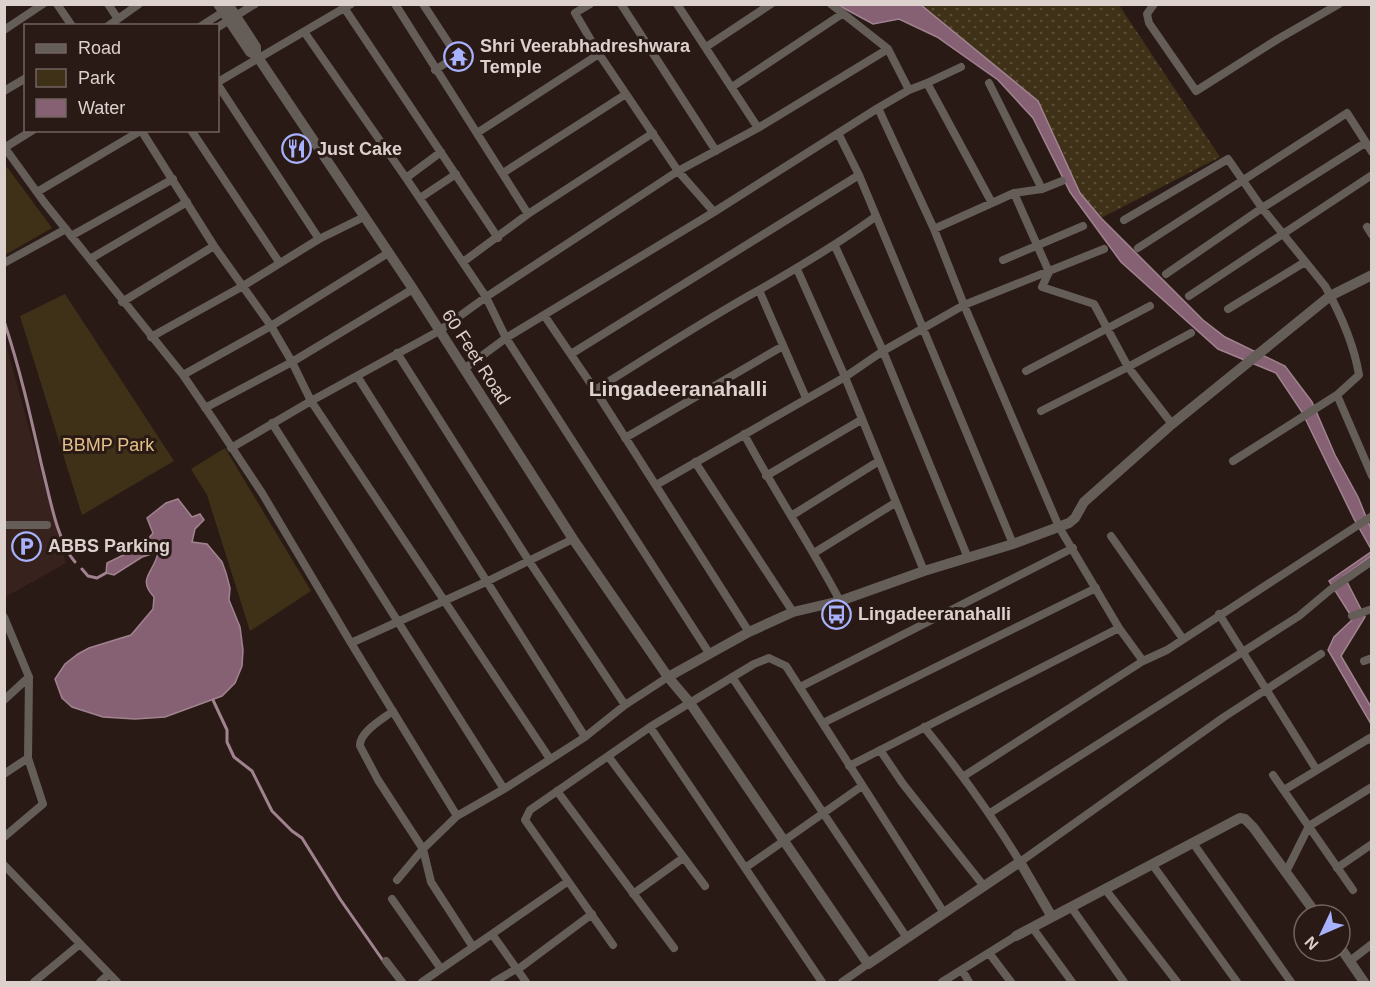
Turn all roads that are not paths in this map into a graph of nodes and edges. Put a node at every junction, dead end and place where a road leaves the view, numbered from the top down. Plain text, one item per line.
1 (43, 4) edge
2 (57, 4) edge
3 (108, 4) edge
4 (139, 4) edge
5 (255, 4) edge
6 (395, 4) edge
7 (423, 4) edge
8 (590, 4) edge
9 (621, 4) edge
10 (771, 4) edge
11 (831, 4) edge
12 (1154, 4) edge
13 (1339, 4) edge
14 (679, 5) edge
15 (348, 7) edge
16 (228, 10) edge
17 (842, 14) junction
18 (118, 19) junction
19 (71, 24) edge
20 (111, 24) edge
21 (204, 24) edge
22 (219, 25) edge
23 (4, 30) edge
24 (304, 33) junction
25 (706, 47) junction
26 (888, 49) junction
27 (599, 54) junction
28 (258, 57) junction
29 (961, 67) dead end
30 (435, 70) junction
31 (24, 79) edge
32 (219, 82) edge
33 (927, 83) junction
34 (989, 83) dead end
35 (219, 85) edge
36 (732, 87) junction
37 (909, 90) junction
38 (4, 91) edge
39 (626, 94) junction
40 (878, 108) junction
41 (758, 128) junction
42 (30, 132) edge
43 (139, 132) edge
44 (142, 132) edge
45 (192, 132) edge
46 (477, 133) junction
47 (653, 133) junction
48 (838, 133) junction
49 (1365, 143) junction
50 (5, 148) edge
51 (716, 150) junction
52 (441, 152) junction
53 (1371, 152) edge
54 (678, 171) junction
55 (456, 174) junction
56 (503, 174) junction
57 (859, 175) junction
58 (1371, 175) edge
59 (173, 178) junction
60 (406, 178) junction
61 (1062, 181) dead end
62 (1242, 182) junction
63 (1042, 189) junction
64 (37, 192) junction
65 (1014, 193) junction
66 (420, 198) junction
67 (187, 202) junction
68 (992, 203) junction
69 (1262, 208) junction
70 (714, 212) junction
71 (528, 214) junction
72 (364, 217) junction
73 (875, 217) junction
74 (1124, 220) dead end
75 (1083, 226) dead end
76 (934, 229) junction
77 (68, 232) junction
78 (1284, 235) junction
79 (498, 238) junction
80 (319, 239) junction
81 (214, 246) junction
82 (835, 246) junction
83 (1038, 247) junction
84 (1138, 248) dead end
85 (1104, 249) dead end
86 (388, 253) junction
87 (90, 259) junction
88 (1004, 260) dead end
89 (1305, 261) junction
90 (279, 262) junction
91 (463, 262) junction
92 (4, 263) edge
93 (797, 269) junction
94 (1049, 272) junction
95 (1166, 274) dead end
96 (1371, 275) edge
97 (243, 286) junction
98 (413, 290) junction
99 (759, 290) junction
100 (1190, 296) dead end
101 (1330, 296) junction
102 (486, 297) junction
103 (122, 302) junction
104 (964, 305) junction
105 (1150, 306) dead end
106 (1228, 309) dead end
107 (543, 315) junction
108 (271, 326) junction
109 (923, 328) junction
110 (1108, 329) junction
111 (439, 330) junction
112 (1191, 333) dead end
113 (151, 336) junction
114 (506, 338) junction
115 (783, 346) junction
116 (883, 351) junction
117 (397, 353) junction
118 (570, 354) junction
119 (292, 362) junction
120 (1128, 367) junction
121 (464, 369) junction
122 (1026, 371) dead end
123 (183, 375) junction
124 (357, 375) junction
125 (845, 377) junction
126 (595, 390) junction
127 (1337, 395) junction
128 (806, 398) junction
129 (310, 401) junction
130 (205, 408) junction
131 (1041, 411) dead end
132 (861, 420) junction
133 (272, 423) junction
134 (1172, 424) junction
135 (744, 434) junction
136 (625, 438) junction
137 (231, 448) junction
138 (879, 461) junction
139 (1233, 461) dead end
140 (695, 462) junction
141 (766, 476) junction
142 (1371, 476) edge
143 (656, 485) junction
144 (895, 503) junction
145 (791, 516) junction
146 (1370, 517) edge
147 (4, 525) edge
148 (47, 525) dead end
149 (1059, 527) junction
150 (1111, 536) dead end
151 (573, 539) junction
152 (1013, 544) junction
153 (1072, 548) junction
154 (814, 553) junction
155 (968, 558) junction
156 (529, 561) junction
157 (1371, 561) edge
158 (924, 571) junction
159 (488, 581) junction
160 (1096, 588) junction
161 (444, 600) junction
162 (840, 601) junction
163 (1371, 609) edge
164 (793, 612) junction
165 (1219, 614) junction
166 (1352, 616) dead end
167 (398, 620) junction
168 (6, 624) edge
169 (1119, 628) junction
170 (749, 632) junction
171 (1183, 639) junction
172 (351, 643) junction
173 (1242, 651) junction
174 (709, 653) junction
175 (1321, 654) dead end
176 (1143, 661) junction
177 (668, 676) junction
178 (29, 677) junction
179 (732, 677) junction
180 (800, 687) junction
181 (1266, 688) junction
182 (4, 700) edge
183 (690, 703) junction
184 (626, 705) junction
185 (393, 711) junction
186 (823, 723) junction
187 (924, 727) junction
188 (650, 728) junction
189 (585, 737) junction
190 (1371, 741) edge
191 (880, 750) junction
192 (608, 756) junction
193 (28, 758) junction
194 (550, 759) junction
195 (849, 766) junction
196 (1316, 769) junction
197 (4, 774) edge
198 (1273, 775) dead end
199 (964, 776) junction
200 (862, 786) junction
201 (1371, 787) edge
202 (504, 789) junction
203 (1284, 790) junction
204 (557, 791) junction
205 (824, 813) junction
206 (990, 813) junction
207 (457, 816) junction
208 (1309, 826) junction
209 (4, 837) edge
210 (783, 841) junction
211 (1193, 843) junction
212 (1371, 844) edge
213 (423, 849) junction
214 (683, 858) junction
215 (1020, 862) junction
216 (1152, 864) junction
217 (4, 865) edge
218 (745, 868) junction
219 (1338, 868) junction
220 (1286, 872) junction
221 (397, 880) dead end
222 (567, 882) junction
223 (983, 885) junction
224 (705, 886) dead end
225 (1106, 889) junction
226 (1353, 890) dead end
227 (633, 894) junction
228 (392, 899) dead end
229 (1308, 903) edge
230 (1071, 907) junction
231 (944, 913) junction
232 (592, 914) junction
233 (1052, 917) junction
234 (1032, 927) junction
235 (492, 934) junction
236 (1016, 936) joint
237 (907, 938) junction
238 (81, 944) junction
239 (1371, 944) edge
240 (613, 945) dead end
241 (473, 947) junction
242 (674, 948) dead end
243 (989, 953) junction
244 (1352, 959) edge
245 (386, 961) dead end
246 (1351, 963) edge
247 (868, 964) junction
248 (441, 969) junction
249 (517, 969) junction
250 (962, 970) junction
251 (109, 974) junction
252 (33, 982) edge
253 (100, 982) edge
254 (117, 982) edge
255 (402, 982) edge
256 (422, 982) edge
257 (494, 982) edge
258 (526, 982) edge
259 (822, 982) edge
260 (842, 982) edge
261 (942, 982) edge
262 (969, 982) edge
263 (1011, 982) edge
264 (1072, 982) edge
265 (1124, 982) edge
266 (1177, 982) edge
267 (1237, 982) edge
268 (1291, 982) edge
269 (1364, 982) edge

1 - 23 street
2 - 19 street
3 - 18 street
4 - 18 street
5 - 16 street
6 - 30 street
7 - 30 street
8 - 27 street
9 - 51 street
10 - 25 street
11 - 17 street
12 - 13 street
14 - 25 street
15 - 24 street
15 - 52 street
16 - 21 street
16 - 22 street
16 - 28 street, 60 Feet Road
17 - 26 street
17 - 36 street
18 - 20 street
24 - 28 street
24 - 60 street
25 - 36 street
26 - 37 street
26 - 41 street
27 - 39 street
27 - 46 street
28 - 32 street
28 - 72 street, 60 Feet Road
29 - 33 street
30 - 46 street
31 - 38 street
33 - 37 street
33 - 68 street
34 - 63 street
35 - 80 street
36 - 41 street
37 - 40 street
39 - 47 street
39 - 56 street
40 - 48 street
40 - 76 street
41 - 51 street
42 - 50 street
43 - 64 street
44 - 59 street
45 - 90 street
46 - 56 street
47 - 54 street
47 - 71 street
48 - 57 street
48 - 70 street
49 - 53 street
49 - 62 street
49 - 69 street
50 - 64 street
51 - 54 street
52 - 55 street
52 - 60 street
54 - 70 street
54 - 102 street
55 - 66 street
55 - 79 street
56 - 71 street
57 - 73 street
57 - 118 street
58 - 78 street
59 - 67 street
59 - 77 street
60 - 66 street
61 - 63 street
62 - 69 street
62 - 74 street
62 - 84 street
63 - 65 street
64 - 77 street
65 - 68 street
65 - 83 street
66 - 91 street
67 - 81 street
67 - 87 street
68 - 76 street
69 - 78 street
69 - 95 street
70 - 107 street
71 - 79 street
72 - 80 street
72 - 86 street, 60 Feet Road
73 - 82 street
73 - 109 street
75 - 83 street
76 - 104 street
77 - 87 street
77 - 92 street
78 - 89 street
78 - 100 street
79 - 91 street
80 - 90 street
81 - 97 street
81 - 103 street
82 - 93 street
82 - 116 street
83 - 88 street
83 - 94 street
85 - 94 street
86 - 98 street, 60 Feet Road
86 - 108 street
87 - 103 street
89 - 101 street
89 - 106 street
90 - 97 street
91 - 102 street
93 - 99 street
93 - 125 street
94 - 104 street
94 - 110 street
96 - 101 street
97 - 108 street
97 - 113 street
98 - 111 street, 60 Feet Road
98 - 119 street
99 - 115 street
99 - 126 street
101 - 127 street
101 - 134 street
102 - 111 street
102 - 114 street
103 - 113 street
104 - 109 street
104 - 149 street
105 - 110 street
107 - 114 street
107 - 118 street
108 - 119 street
108 - 123 street
109 - 116 street
109 - 152 street
110 - 120 street
110 - 122 street
111 - 117 street
111 - 121 street, 60 Feet Road
112 - 120 street
113 - 123 street
114 - 121 street
114 - 174 street
115 - 128 street
115 - 136 street
116 - 125 street
116 - 155 street
117 - 124 street
117 - 156 street
118 - 126 street
119 - 129 street
119 - 130 street
120 - 131 street
120 - 134 street
121 - 151 street, 60 Feet Road
123 - 130 street
124 - 129 street
124 - 159 street
125 - 128 street
125 - 132 street
126 - 136 street
127 - 139 street
127 - 142 street
128 - 135 street
129 - 133 street
129 - 161 street
130 - 137 street
132 - 138 street
132 - 141 street
133 - 137 street
133 - 167 street
134 - 149 street
135 - 140 street
135 - 141 street
136 - 143 street
137 - 172 street
138 - 144 street
138 - 145 street
140 - 143 street
140 - 164 street
141 - 145 street
143 - 170 street
144 - 154 street
144 - 158 street
145 - 154 street
146 - 165 street
147 - 148 street
149 - 152 street
149 - 153 street
150 - 171 street
151 - 156 street
151 - 177 street, 60 Feet Road
152 - 155 street
153 - 160 street
153 - 180 street
154 - 162 street
155 - 158 street
156 - 159 street
156 - 184 street
157 - 173 street
158 - 162 street
159 - 161 street
159 - 189 street
160 - 169 street
160 - 186 street
161 - 167 street
161 - 194 street
162 - 164 street
163 - 166 street
164 - 170 street
165 - 171 street
165 - 173 street
167 - 172 street
167 - 202 street
168 - 178 street
169 - 176 street
169 - 187 street
170 - 174 street
171 - 176 street
172 - 185 street
173 - 181 street
173 - 206 street
174 - 177 street
175 - 181 street
176 - 199 street
177 - 183 street, 60 Feet Road
177 - 184 street
178 - 182 street
178 - 193 street
179 - 180 street
179 - 183 street
179 - 205 street
180 - 186 street
181 - 196 street
181 - 215 street
183 - 188 street
183 - 210 street, 60 Feet Road
184 - 189 street
185 - 207 street
185 - 213 street
186 - 195 street
187 - 191 street
187 - 199 street
188 - 192 street
188 - 218 street
189 - 194 street
190 - 196 street
191 - 195 street
191 - 223 street
192 - 204 street
192 - 214 street
193 - 197 street
193 - 209 street
194 - 202 street
195 - 200 street
196 - 203 street
198 - 203 street
199 - 206 street
200 - 205 street
200 - 231 street
201 - 208 street
202 - 207 street
203 - 208 street
204 - 222 street
204 - 227 street
205 - 210 street
205 - 237 street
206 - 215 street
207 - 213 street
208 - 219 street
208 - 220 street
210 - 218 street
210 - 247 street, 60 Feet Road
211 - 216 street
211 - 220 street
211 - 268 street
212 - 219 street
213 - 221 street
213 - 241 street
214 - 224 street
214 - 227 street
215 - 223 street
215 - 233 street
216 - 225 street
216 - 267 street
217 - 238 street
218 - 259 street
219 - 226 street
220 - 229 street
222 - 232 street
222 - 235 street
223 - 231 street
225 - 230 street
225 - 266 street
227 - 242 street
228 - 248 street
230 - 233 street
230 - 265 street
231 - 237 street
232 - 240 street
232 - 249 street
233 - 234 street
234 - 236 street
234 - 264 street
235 - 241 street
235 - 249 street
236 - 243 street
237 - 247 street
238 - 251 street
238 - 252 street
239 - 244 street
241 - 248 street
243 - 250 street
243 - 263 street
245 - 255 street
246 - 269 street
247 - 260 street
248 - 256 street
249 - 257 street
249 - 258 street
250 - 261 street
250 - 262 street
251 - 253 street
251 - 254 street

